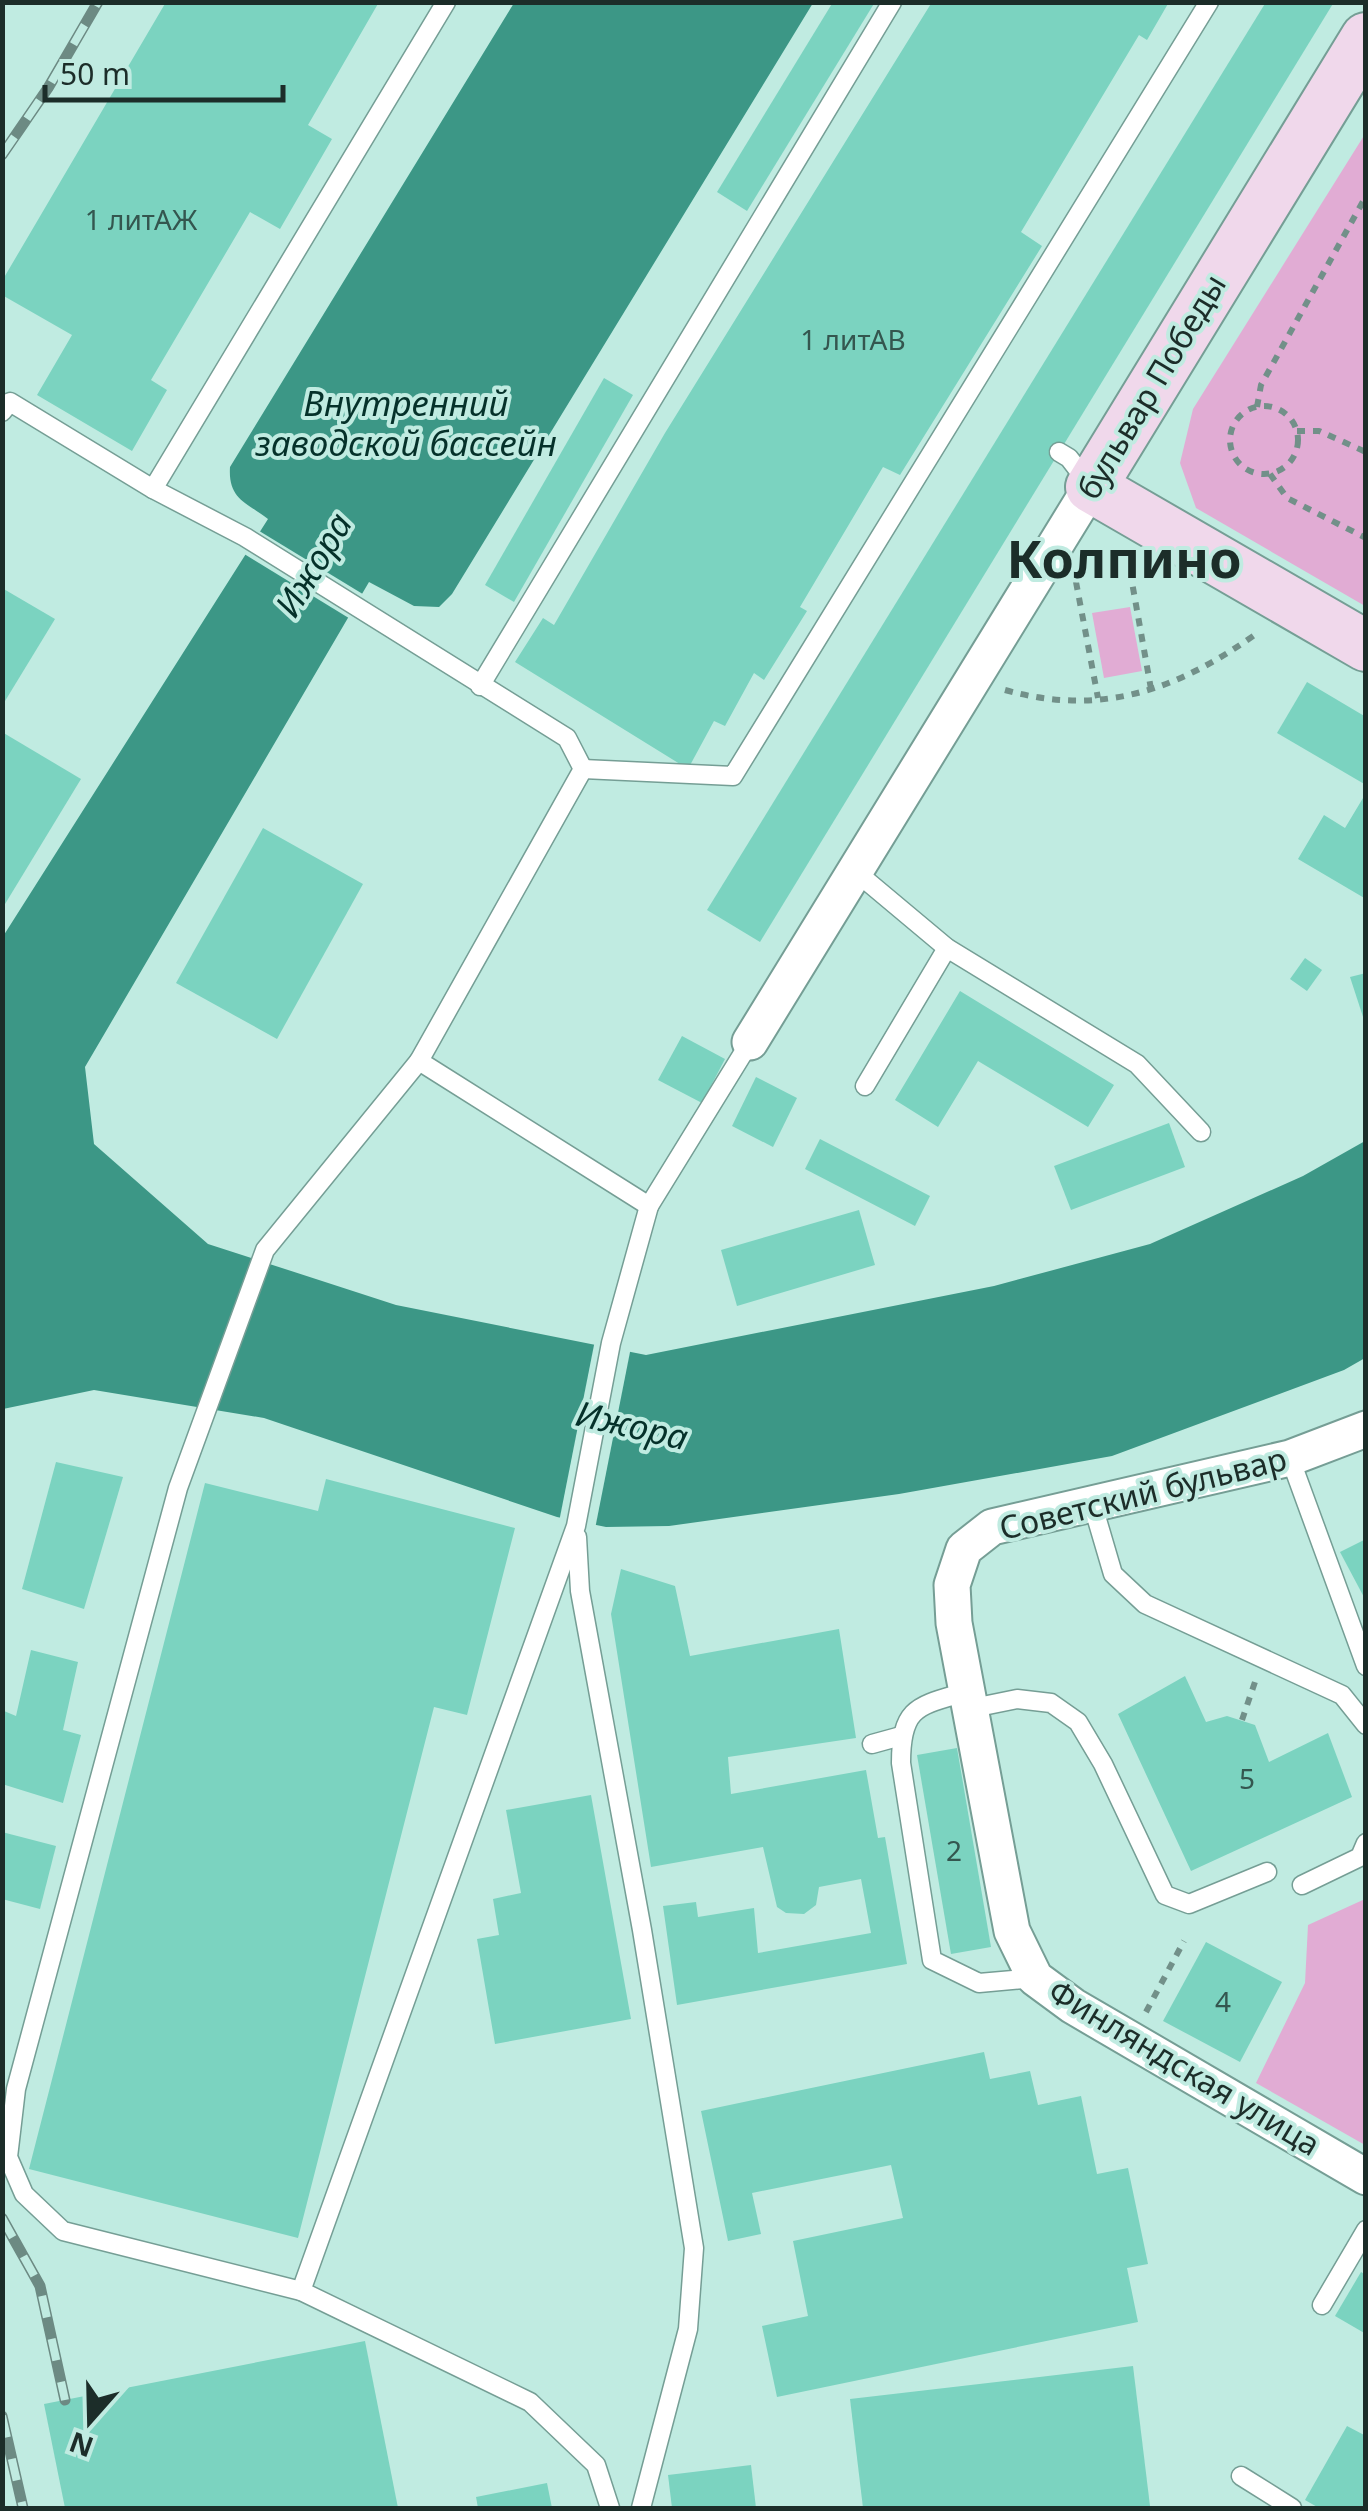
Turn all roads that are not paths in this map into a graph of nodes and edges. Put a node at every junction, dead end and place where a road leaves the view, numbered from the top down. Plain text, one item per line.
1 (446, 2) edge
2 (892, 2) edge
3 (1210, 2) edge
4 (1366, 38) edge
5 (2, 412) edge
6 (1075, 470) junction
7 (153, 489) junction
8 (1366, 646) edge
9 (480, 686) junction
10 (583, 769) junction
11 (855, 871) junction
12 (947, 948) junction
13 (750, 1042) joint
14 (419, 1061) junction
15 (865, 1086) dead end
16 (1201, 1132) dead end
17 (650, 1206) junction
18 (1366, 1429) edge
19 (1290, 1458) junction
20 (1093, 1506) junction
21 (576, 1526) junction
22 (1366, 1666) edge
23 (971, 1700) junction
24 (1366, 1725) edge
25 (901, 1736) junction
26 (872, 1744) dead end
27 (1366, 1843) edge
28 (1267, 1872) dead end
29 (1302, 1886) dead end
30 (1036, 1978) junction
31 (1366, 2177) edge
32 (1366, 2230) edge
33 (301, 2291) junction
34 (1322, 2304) dead end
35 (1241, 2476) dead end
36 (610, 2508) edge
37 (641, 2508) edge
38 (1292, 2508) edge

1 - 7 lane
2 - 9 lane
3 - 10 lane
4 - 6 main road, бульвар Победы
5 - 7 lane
6 - 8 main road
6 - 11 street, бульвар Победы
7 - 9 lane
9 - 10 lane
10 - 14 lane
11 - 12 lane
11 - 13 street, бульвар Победы
12 - 15 lane
12 - 16 lane
13 - 17 lane
14 - 17 lane
14 - 33 lane
17 - 21 lane
18 - 19 street, Советский бульвар
19 - 20 street, Советский бульвар
19 - 22 lane
20 - 23 street, Советский бульвар
20 - 24 lane
21 - 33 lane
21 - 37 lane
23 - 25 lane
23 - 28 lane
23 - 30 street, Финляндская улица
25 - 26 lane
25 - 30 lane
27 - 29 lane
30 - 31 street, Финляндская улица
32 - 34 lane
33 - 36 lane
35 - 38 lane

